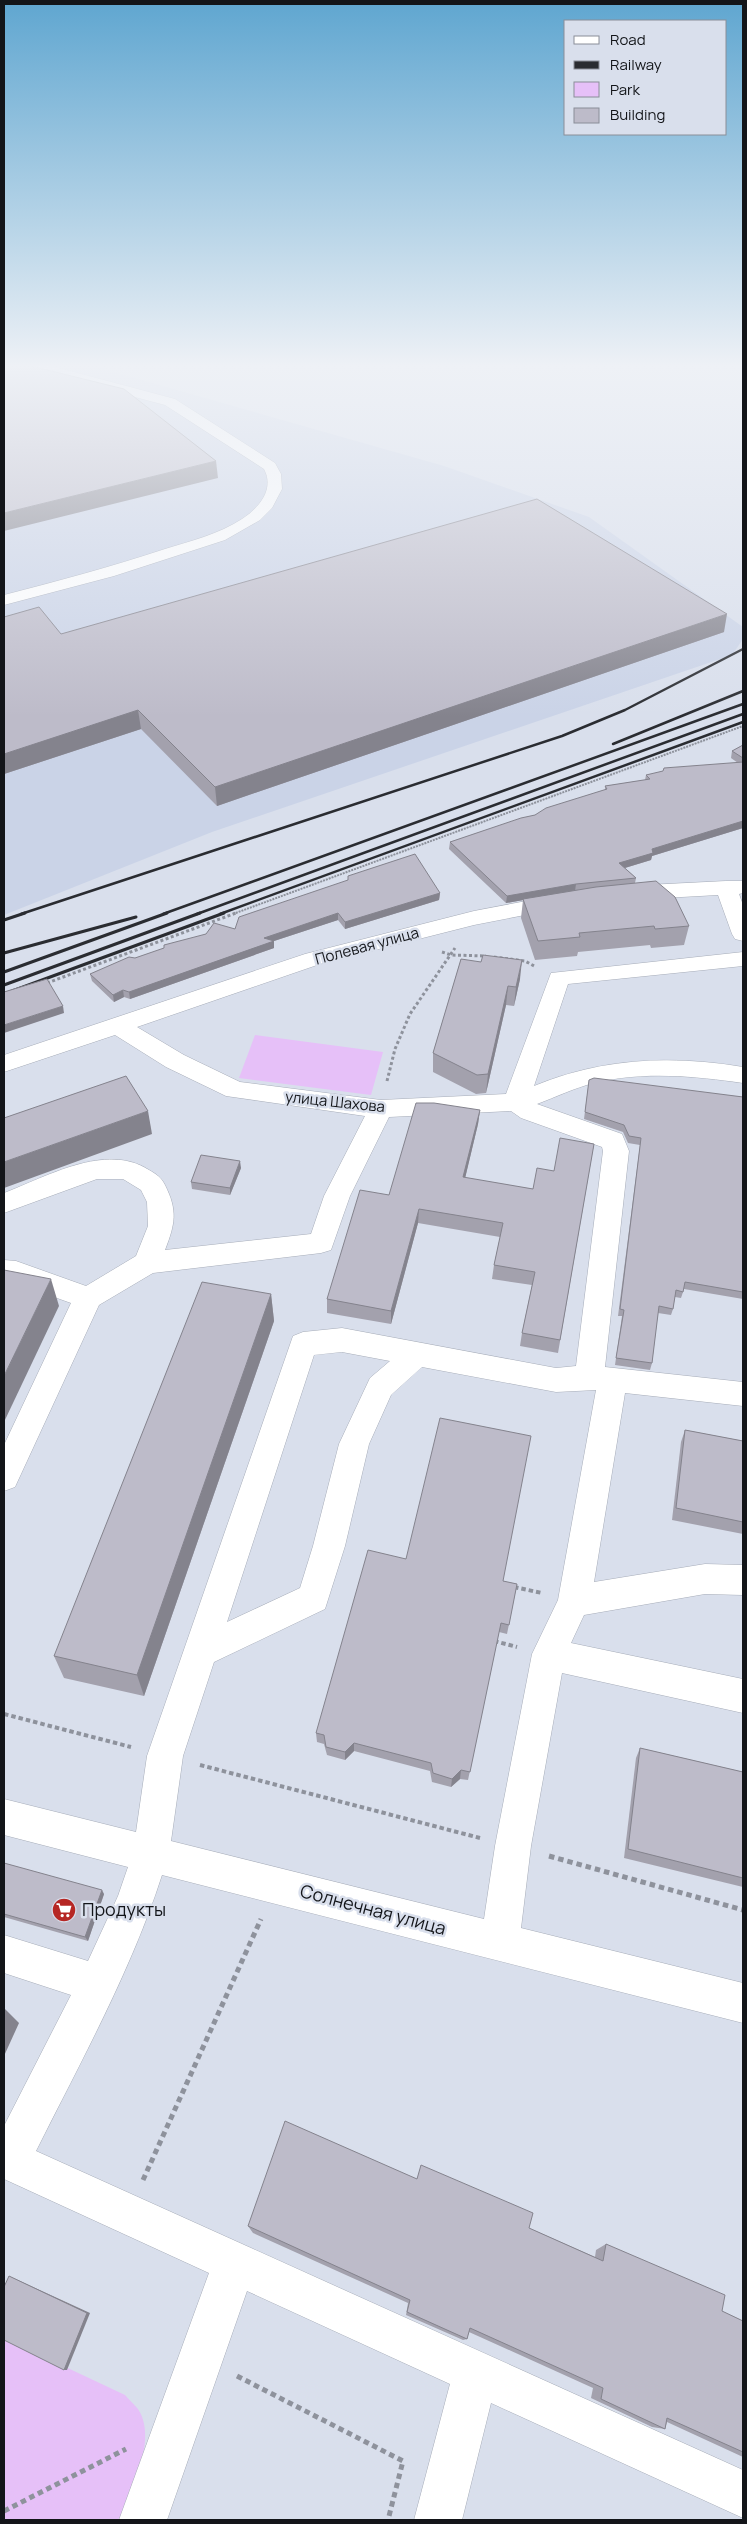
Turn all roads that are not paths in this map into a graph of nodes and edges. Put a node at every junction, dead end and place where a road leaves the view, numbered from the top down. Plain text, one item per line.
1 (277, 481) edge
2 (4, 600) edge
3 (735, 887) edge
4 (608, 895) edge
5 (580, 898) edge
6 (743, 934) edge
7 (743, 959) edge
8 (118, 1026) junction
9 (4, 1064) edge
10 (743, 1075) edge
11 (516, 1102) junction
12 (381, 1109) junction
13 (4, 1203) edge
14 (147, 1263) junction
15 (4, 1272) edge
16 (88, 1298) junction
17 (416, 1356) junction
18 (601, 1379) junction
19 (743, 1394) edge
20 (4, 1477) edge
21 (743, 1580) edge
22 (574, 1601) junction
23 (200, 1651) junction
24 (549, 1654) junction
25 (743, 1696) edge
26 (4, 1817) edge
27 (150, 1853) junction
28 (500, 1943) junction
29 (4, 1954) edge
30 (98, 1984) junction
31 (743, 2003) edge
32 (7, 2164) edge
33 (235, 2262) junction
34 (476, 2372) junction
35 (743, 2494) edge
36 (143, 2520) edge
37 (438, 2520) edge

1 - 2 street
3 - 4 street
3 - 6 street
5 - 8 street, Полевая улица
7 - 11 street
8 - 9 street, Полевая улица
8 - 12 street, улица Шахова
10 - 11 street, улица Шахова
11 - 12 street, улица Шахова
11 - 18 street
12 - 14 street
13 - 14 street
14 - 16 street
15 - 16 street
16 - 20 street
17 - 18 street
17 - 23 street
17 - 23 street
18 - 19 street
18 - 22 street
21 - 22 street
22 - 24 street
23 - 27 street
24 - 25 street
24 - 28 street
26 - 27 street, Солнечная улица
27 - 28 street, Солнечная улица
27 - 30 street
28 - 31 street, Солнечная улица
29 - 30 street
30 - 32 street
32 - 33 street
33 - 34 street
33 - 36 street
34 - 35 street
34 - 37 street

